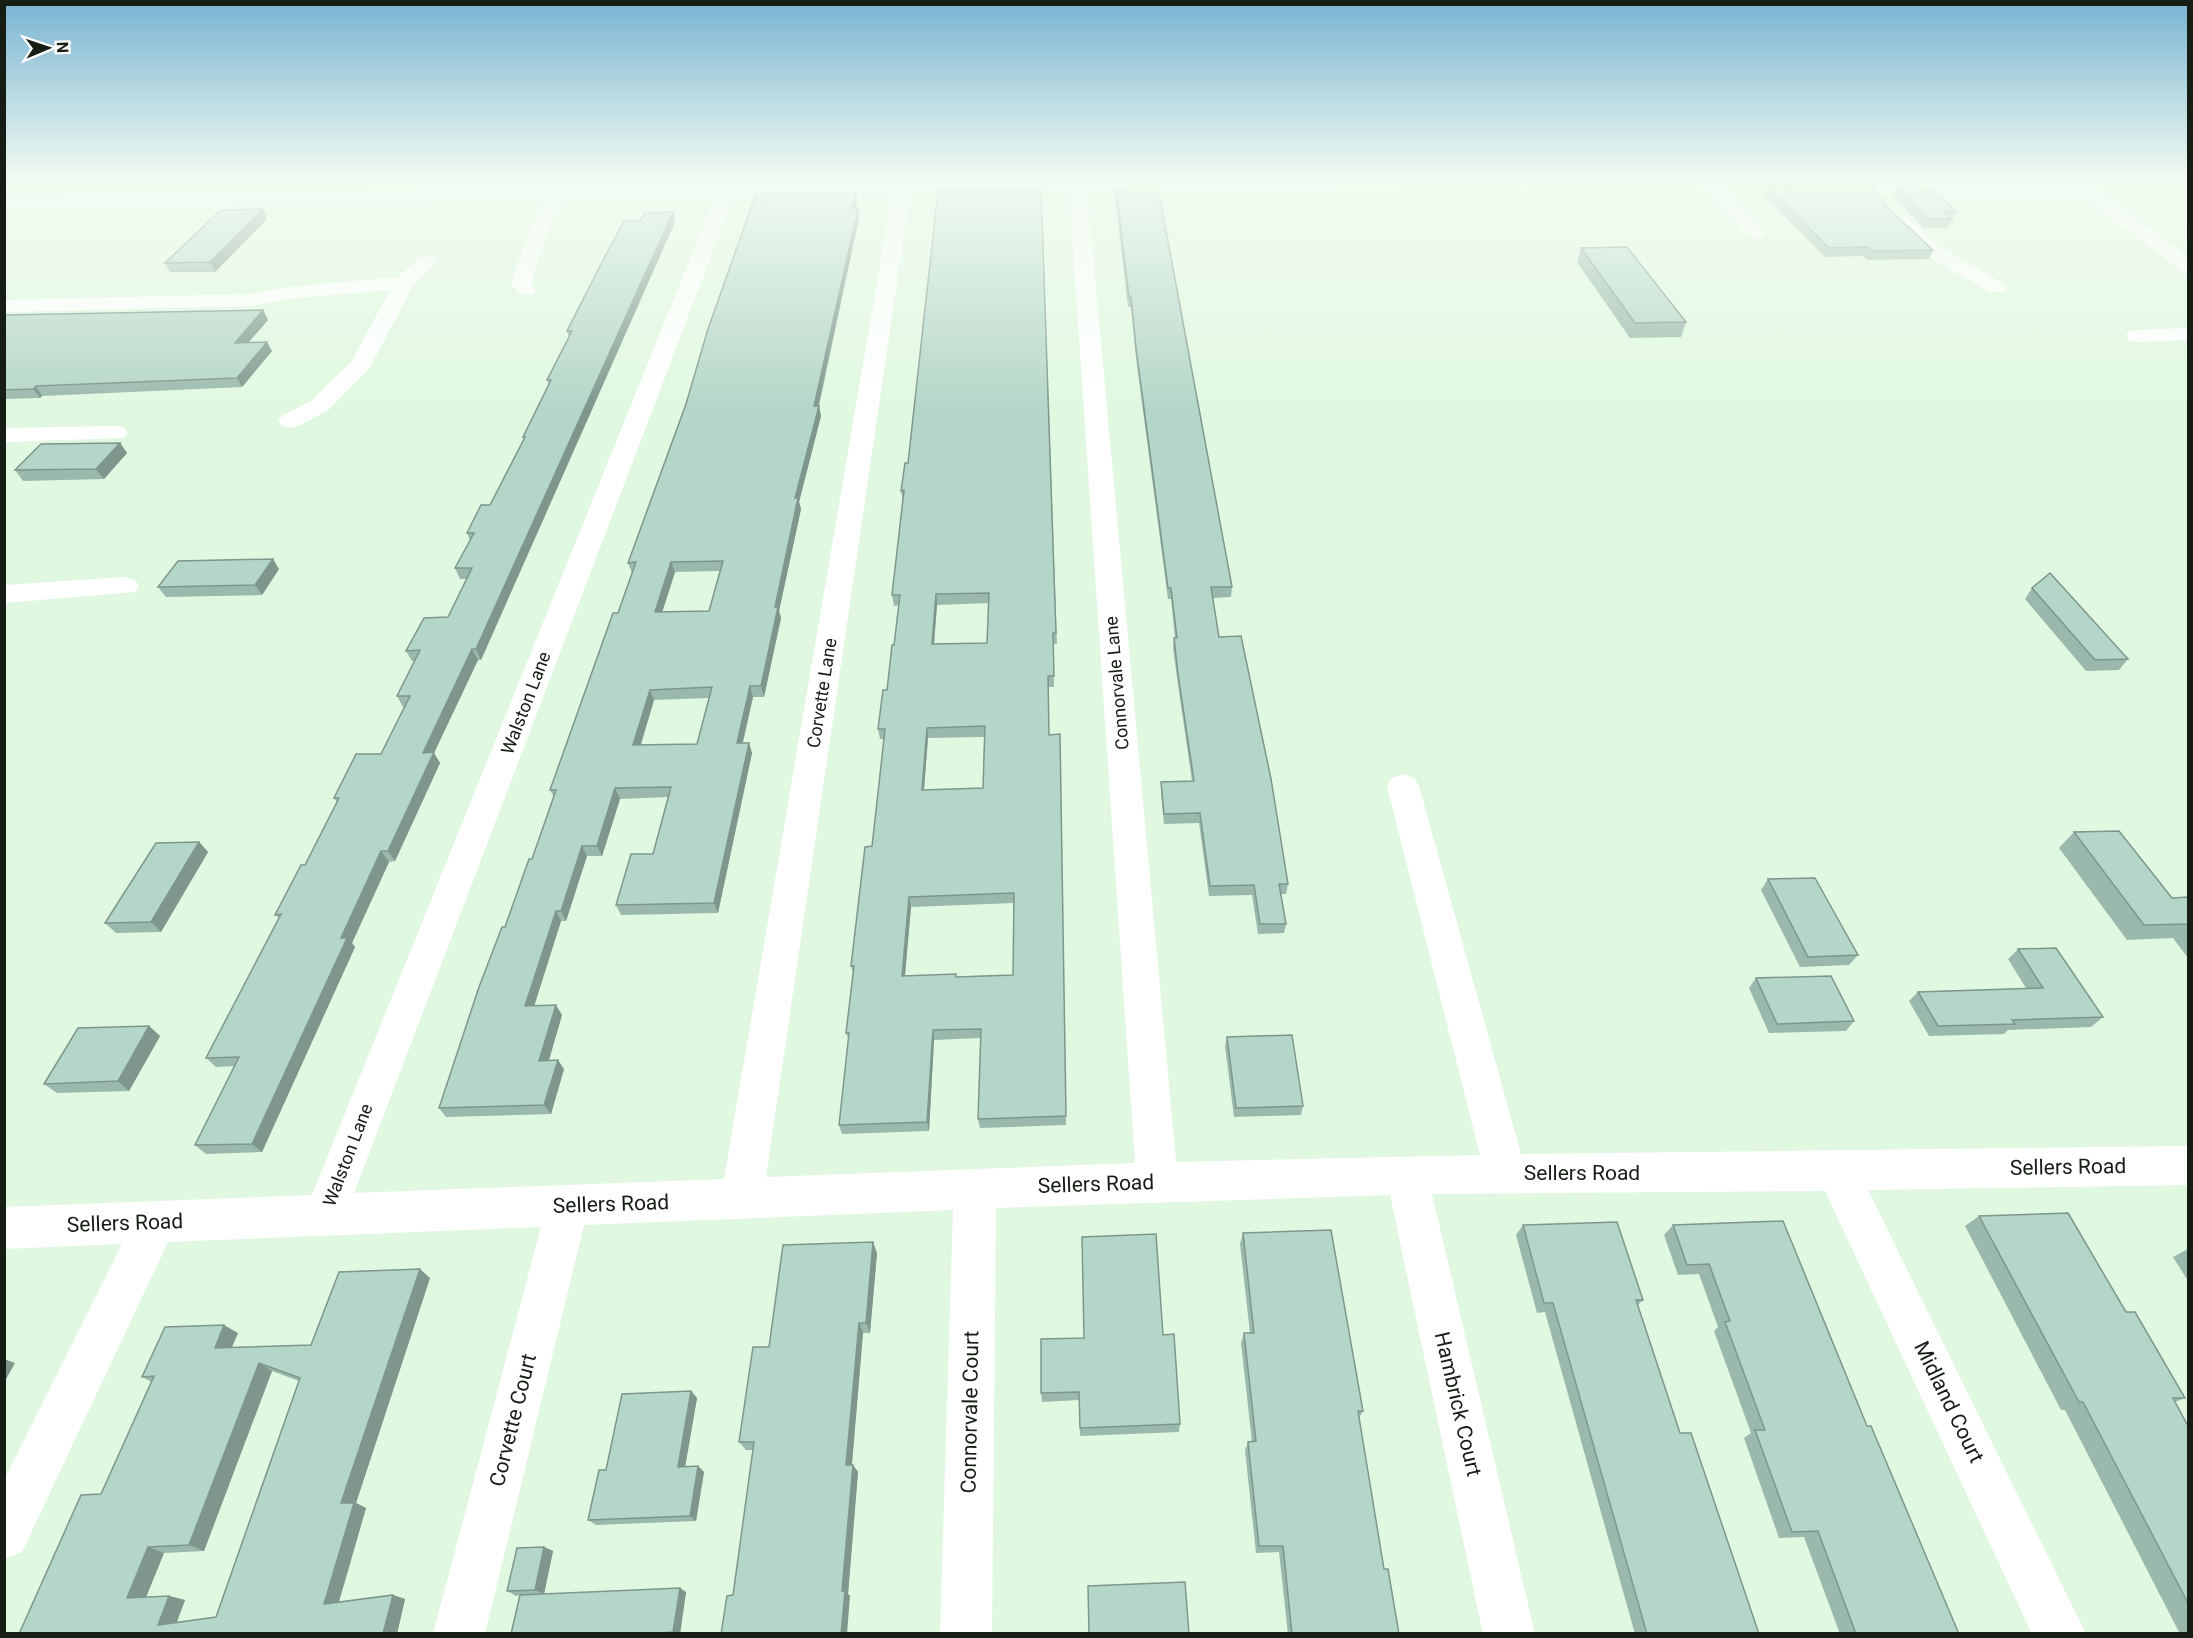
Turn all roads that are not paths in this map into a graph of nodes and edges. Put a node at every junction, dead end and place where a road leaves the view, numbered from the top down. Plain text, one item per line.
1 (528, 256) edge
2 (701, 256) edge
3 (891, 256) edge
4 (1083, 256) edge
5 (1942, 256) edge
6 (2175, 256) edge
7 (427, 261) dead end
8 (2188, 266) edge
9 (404, 283) junction
10 (1997, 288) dead end
11 (526, 290) dead end
12 (4, 306) edge
13 (2188, 334) edge
14 (2137, 336) dead end
15 (290, 421) dead end
16 (116, 433) dead end
17 (4, 435) edge
18 (125, 586) dead end
19 (4, 594) edge
20 (1403, 786) dead end
21 (2188, 1165) edge
22 (1837, 1171) junction
23 (1407, 1174) junction
24 (1505, 1174) junction
25 (1157, 1182) junction
26 (975, 1190) junction
27 (742, 1198) junction
28 (568, 1206) junction
29 (325, 1215) junction
30 (156, 1222) junction
31 (4, 1228) edge
32 (4, 1534) edge
33 (459, 1634) edge
34 (966, 1634) edge
35 (1509, 1634) edge
36 (2060, 1634) edge

1 - 11 street
2 - 29 street, Walston Lane
3 - 27 street, Corvette Lane
4 - 25 street, Connorvale Lane
5 - 10 street
6 - 8 street
7 - 9 street
9 - 12 street
9 - 15 street
13 - 14 street
16 - 17 street
18 - 19 street
20 - 24 street
21 - 22 street, Sellers Road
22 - 24 street, Sellers Road
22 - 36 street, Midland Court
23 - 24 street, Sellers Road
23 - 25 street, Sellers Road
23 - 35 street, Hambrick Court
25 - 26 street, Sellers Road
26 - 27 street, Sellers Road
26 - 34 street, Connorvale Court
27 - 28 street, Sellers Road
28 - 29 street, Sellers Road
28 - 33 street, Corvette Court
29 - 30 street, Sellers Road
30 - 31 street, Sellers Road
30 - 32 street

